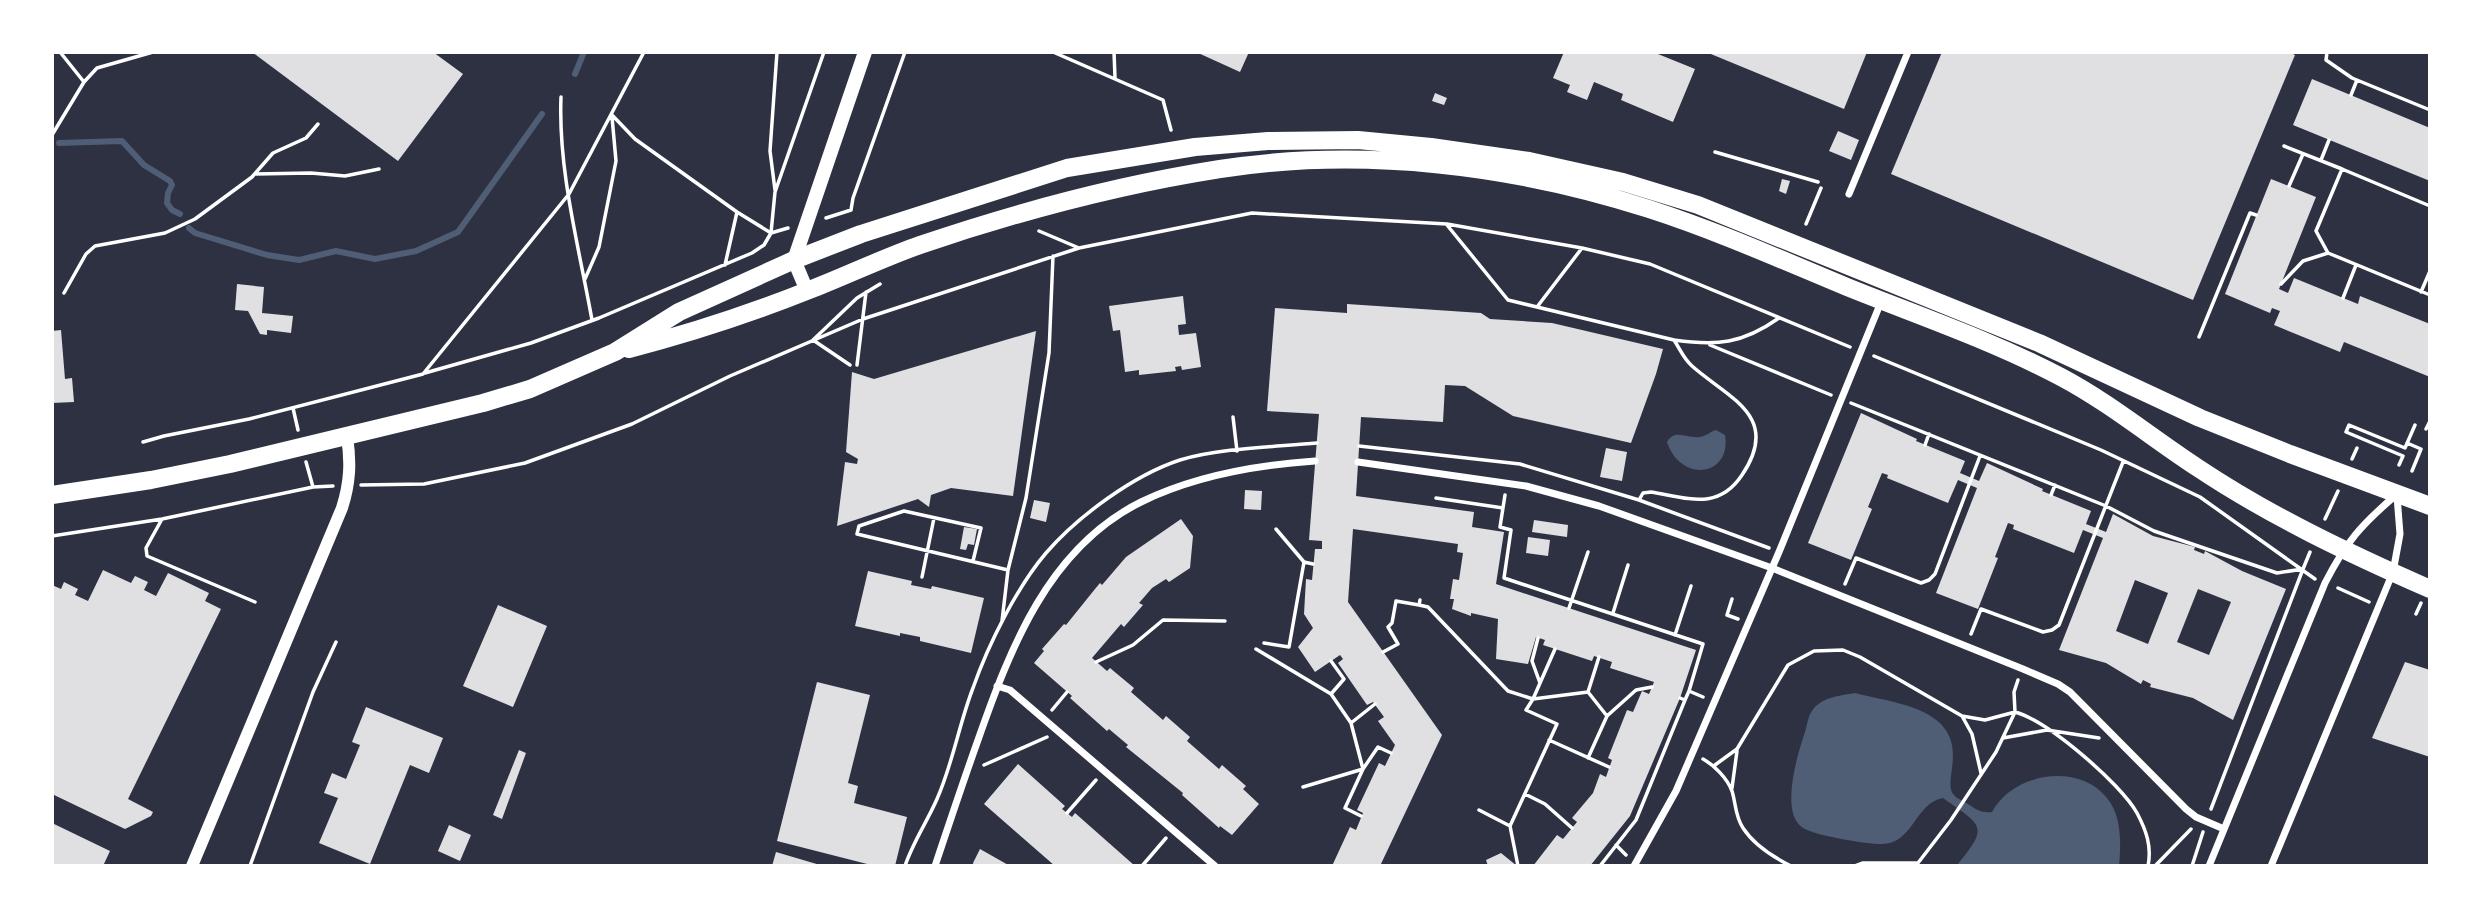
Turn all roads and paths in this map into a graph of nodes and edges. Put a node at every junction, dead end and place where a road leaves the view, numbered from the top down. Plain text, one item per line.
1 (60, 52) edge
2 (153, 52) edge
3 (644, 52) edge
4 (777, 52) edge
5 (824, 52) edge
6 (865, 52) edge
7 (905, 52) edge
8 (1053, 52) edge
9 (1114, 52) edge
10 (1908, 52) edge
11 (2326, 52) edge
12 (1115, 79) junction
13 (2357, 80) junction
14 (85, 82) junction
15 (2351, 95) dead end
16 (561, 97) dead end
17 (2430, 110) edge
18 (612, 115) junction
19 (318, 124) dead end
20 (1171, 130) dead end
21 (52, 135) edge
22 (2329, 140) dead end
23 (2284, 146) dead end
24 (1715, 152) dead end
25 (2303, 154) junction
26 (2320, 161) junction
27 (1067, 168) junction
28 (379, 169) dead end
29 (2342, 169) junction
30 (255, 174) junction
31 (1818, 182) dead end
32 (2289, 186) dead end
33 (1821, 188) dead end
34 (775, 192) junction
35 (569, 194) junction
36 (1849, 194) dead end
37 (1074, 199) junction
38 (2430, 206) edge
39 (851, 210) junction
40 (737, 212) junction
41 (2256, 215) dead end
42 (833, 217) dead end
43 (854, 217) dead end
44 (1447, 224) junction
45 (1806, 224) dead end
46 (780, 231) dead end
47 (1039, 231) dead end
48 (771, 233) junction
49 (1079, 248) junction
50 (1582, 248) junction
51 (2328, 253) junction
52 (1053, 257) junction
53 (794, 260) junction
54 (724, 264) junction
55 (2357, 265) junction
56 (2430, 271) edge
57 (585, 279) junction
58 (880, 284) dead end
59 (2281, 285) dead end
60 (807, 291) junction
61 (866, 292) junction
62 (2421, 292) junction
63 (64, 293) dead end
64 (2430, 295) edge
65 (2343, 298) dead end
66 (1882, 301) junction
67 (1536, 307) junction
68 (1779, 318) junction
69 (863, 319) junction
70 (592, 320) junction
71 (2199, 337) dead end
72 (813, 340) junction
73 (1674, 340) junction
74 (1710, 345) junction
75 (1860, 350) junction
76 (615, 352) junction
77 (850, 365) dead end
78 (857, 365) dead end
79 (423, 374) junction
80 (1840, 399) junction
81 (293, 408) junction
82 (1233, 416) dead end
83 (296, 421) dead end
84 (2430, 421) edge
85 (2415, 425) dead end
86 (2426, 429) dead end
87 (1929, 434) junction
88 (347, 437) junction
89 (143, 442) dead end
90 (1317, 443) dead end
91 (2407, 443) junction
92 (1925, 445) dead end
93 (2357, 448) dead end
94 (1237, 451) junction
95 (1980, 455) junction
96 (2352, 460) dead end
97 (1315, 461) dead end
98 (2123, 461) junction
99 (1358, 462) dead end
100 (2399, 465) dead end
101 (2412, 471) dead end
102 (310, 478) dead end
103 (368, 485) dead end
104 (2055, 485) junction
105 (333, 486) dead end
106 (313, 487) junction
107 (2338, 491) dead end
108 (52, 495) edge
109 (2052, 495) dead end
110 (2397, 495) junction
111 (1436, 498) dead end
112 (1504, 500) dead end
113 (1639, 500) dead end
114 (2106, 506) junction
115 (2430, 506) edge
116 (1503, 508) junction
117 (934, 518) junction
118 (162, 519) junction
119 (2322, 525) dead end
120 (1276, 528) dead end
121 (52, 536) edge
122 (2343, 549) junction
123 (928, 551) junction
124 (1588, 552) dead end
125 (973, 561) junction
126 (2306, 561) dead end
127 (1304, 562) junction
128 (1313, 564) dead end
129 (1628, 565) dead end
130 (1772, 568) junction
131 (2303, 569) junction
132 (1008, 570) junction
133 (2393, 572) junction
134 (922, 577) dead end
135 (1691, 586) dead end
136 (2337, 588) dead end
137 (2430, 589) edge
138 (1841, 596) junction
139 (1732, 599) dead end
140 (2363, 599) dead end
141 (1572, 600) junction
142 (255, 602) dead end
143 (1569, 608) dead end
144 (1613, 614) junction
145 (1738, 619) dead end
146 (1225, 621) dead end
147 (1002, 623) junction
148 (1972, 630) dead end
149 (1675, 635) junction
150 (1538, 638) dead end
151 (336, 642) dead end
152 (1264, 643) dead end
153 (1256, 649) dead end
154 (1555, 649) dead end
155 (1383, 652) dead end
156 (1598, 657) dead end
157 (1331, 661) dead end
158 (1096, 662) dead end
159 (2023, 669) junction
160 (997, 685) junction
161 (1540, 685) junction
162 (1652, 687) dead end
163 (1689, 691) junction
164 (1067, 692) dead end
165 (1588, 692) junction
166 (1331, 694) junction
167 (1534, 699) junction
168 (1714, 702) junction
169 (1375, 704) dead end
170 (2015, 712) junction
171 (1608, 716) junction
172 (1962, 716) junction
173 (1044, 719) junction
174 (1351, 723) junction
175 (2047, 730) junction
176 (1059, 732) junction
177 (2003, 738) junction
178 (1549, 740) junction
179 (2121, 742) junction
180 (1737, 749) junction
181 (1391, 753) dead end
182 (1588, 758) junction
183 (1609, 767) dead end
184 (1363, 769) junction
185 (1104, 771) junction
186 (967, 772) junction
187 (1981, 775) junction
188 (1303, 787) dead end
189 (1731, 790) junction
190 (1525, 794) junction
191 (1479, 810) dead end
192 (1068, 813) dead end
193 (1361, 816) dead end
194 (2206, 822) junction
195 (1510, 826) junction
196 (1572, 828) dead end
197 (1173, 829) junction
198 (2224, 829) junction
199 (1616, 845) junction
200 (1625, 854) dead end
201 (1918, 864) edge
202 (192, 866) edge
203 (250, 866) edge
204 (905, 866) edge
205 (934, 866) edge
206 (1142, 866) edge
207 (1215, 866) edge
208 (1518, 866) edge
209 (1600, 866) edge
210 (1634, 866) edge
211 (1790, 866) edge
212 (1855, 866) edge
213 (2148, 866) edge
214 (2155, 866) edge
215 (2192, 866) edge
216 (2209, 866) edge
217 (2271, 866) edge

1 - 14 path
2 - 14 path
3 - 18 path
4 - 34 path
5 - 34 path
6 - 53 main road
7 - 39 path
8 - 12 path
9 - 12 path
10 - 36 street
11 - 13 path
12 - 20 path
13 - 15 path
13 - 17 path
14 - 21 path
16 - 35 path
18 - 35 path
18 - 40 path
18 - 57 path
19 - 30 path
22 - 26 path
23 - 25 path
24 - 31 path
25 - 26 path
25 - 32 path
26 - 29 path
27 - 37 main road
27 - 53 main road
27 - 110 main road
28 - 30 path
29 - 38 path
29 - 51 path
30 - 63 path
33 - 45 path
34 - 48 path
35 - 57 path
35 - 79 path
37 - 60 main road
37 - 66 main road
39 - 42 path
39 - 43 path
40 - 48 path
40 - 54 path
41 - 71 path
44 - 49 path
44 - 50 path
44 - 67 path
46 - 48 path
47 - 49 path
48 - 54 path
49 - 52 path
50 - 67 path
50 - 68 path
51 - 55 path
51 - 59 path
52 - 69 path
52 - 132 path
53 - 60 main road
53 - 76 main road
54 - 70 path
55 - 62 path
55 - 65 path
56 - 62 path
57 - 70 path
58 - 61 path
60 - 76 main road
61 - 69 path
61 - 72 path
62 - 64 path
66 - 75 street
66 - 122 main road
67 - 73 path
68 - 74 path
68 - 75 path
69 - 72 path
69 - 78 path
70 - 79 path
72 - 77 path
72 - 103 path
73 - 74 path
73 - 113 path
74 - 80 path
75 - 80 street
75 - 98 path
76 - 88 main road
79 - 81 path
80 - 87 path
80 - 130 street
81 - 83 path
81 - 89 path
82 - 94 path
84 - 86 path
85 - 91 path
87 - 92 path
87 - 95 path
88 - 108 main road
88 - 202 street
90 - 94 path
91 - 100 path
91 - 101 path
93 - 96 path
94 - 147 path
95 - 104 path
95 - 138 path
97 - 160 street
98 - 114 path
98 - 131 path
99 - 130 street
102 - 106 path
104 - 109 path
104 - 114 path
105 - 106 path
106 - 118 path
107 - 119 path
110 - 115 main road
110 - 122 street
110 - 133 street
111 - 116 path
112 - 116 path
114 - 131 path
114 - 148 path
116 - 141 path
117 - 123 path
117 - 123 path
117 - 125 path
118 - 121 path
118 - 142 path
120 - 127 path
122 - 133 main road
122 - 198 street
123 - 125 path
123 - 134 path
124 - 141 path
125 - 132 path
126 - 131 path
127 - 128 path
127 - 152 path
129 - 144 path
130 - 138 street
130 - 168 street
131 - 194 path
132 - 147 path
133 - 137 main road
133 - 217 street
135 - 149 path
136 - 140 path
138 - 159 street
139 - 145 path
141 - 143 path
141 - 144 path
144 - 149 path
146 - 158 path
147 - 204 path
149 - 163 path
150 - 161 path
151 - 203 path
153 - 166 path
154 - 161 path
155 - 167 path
156 - 165 path
157 - 166 path
159 - 170 path
159 - 179 street
160 - 173 street
160 - 186 street
161 - 167 path
162 - 171 path
163 - 168 path
163 - 199 path
164 - 173 path
165 - 167 path
165 - 171 path
166 - 174 path
167 - 178 path
168 - 210 street
169 - 174 path
170 - 172 path
170 - 175 path
170 - 177 path
171 - 182 path
172 - 180 path
172 - 187 path
173 - 176 street
174 - 184 path
175 - 177 path
175 - 179 path
175 - 213 path
176 - 185 street
176 - 186 path
177 - 187 path
178 - 182 path
178 - 190 path
179 - 194 street
180 - 189 path
180 - 189 path
181 - 184 path
182 - 183 path
184 - 188 path
184 - 193 path
185 - 192 path
185 - 197 street
186 - 205 street
187 - 201 path
189 - 211 path
190 - 195 path
190 - 196 path
191 - 195 path
194 - 198 street
194 - 214 path
194 - 215 path
195 - 208 path
197 - 206 path
197 - 207 street
198 - 216 street
199 - 200 path
199 - 209 path
201 - 212 path

